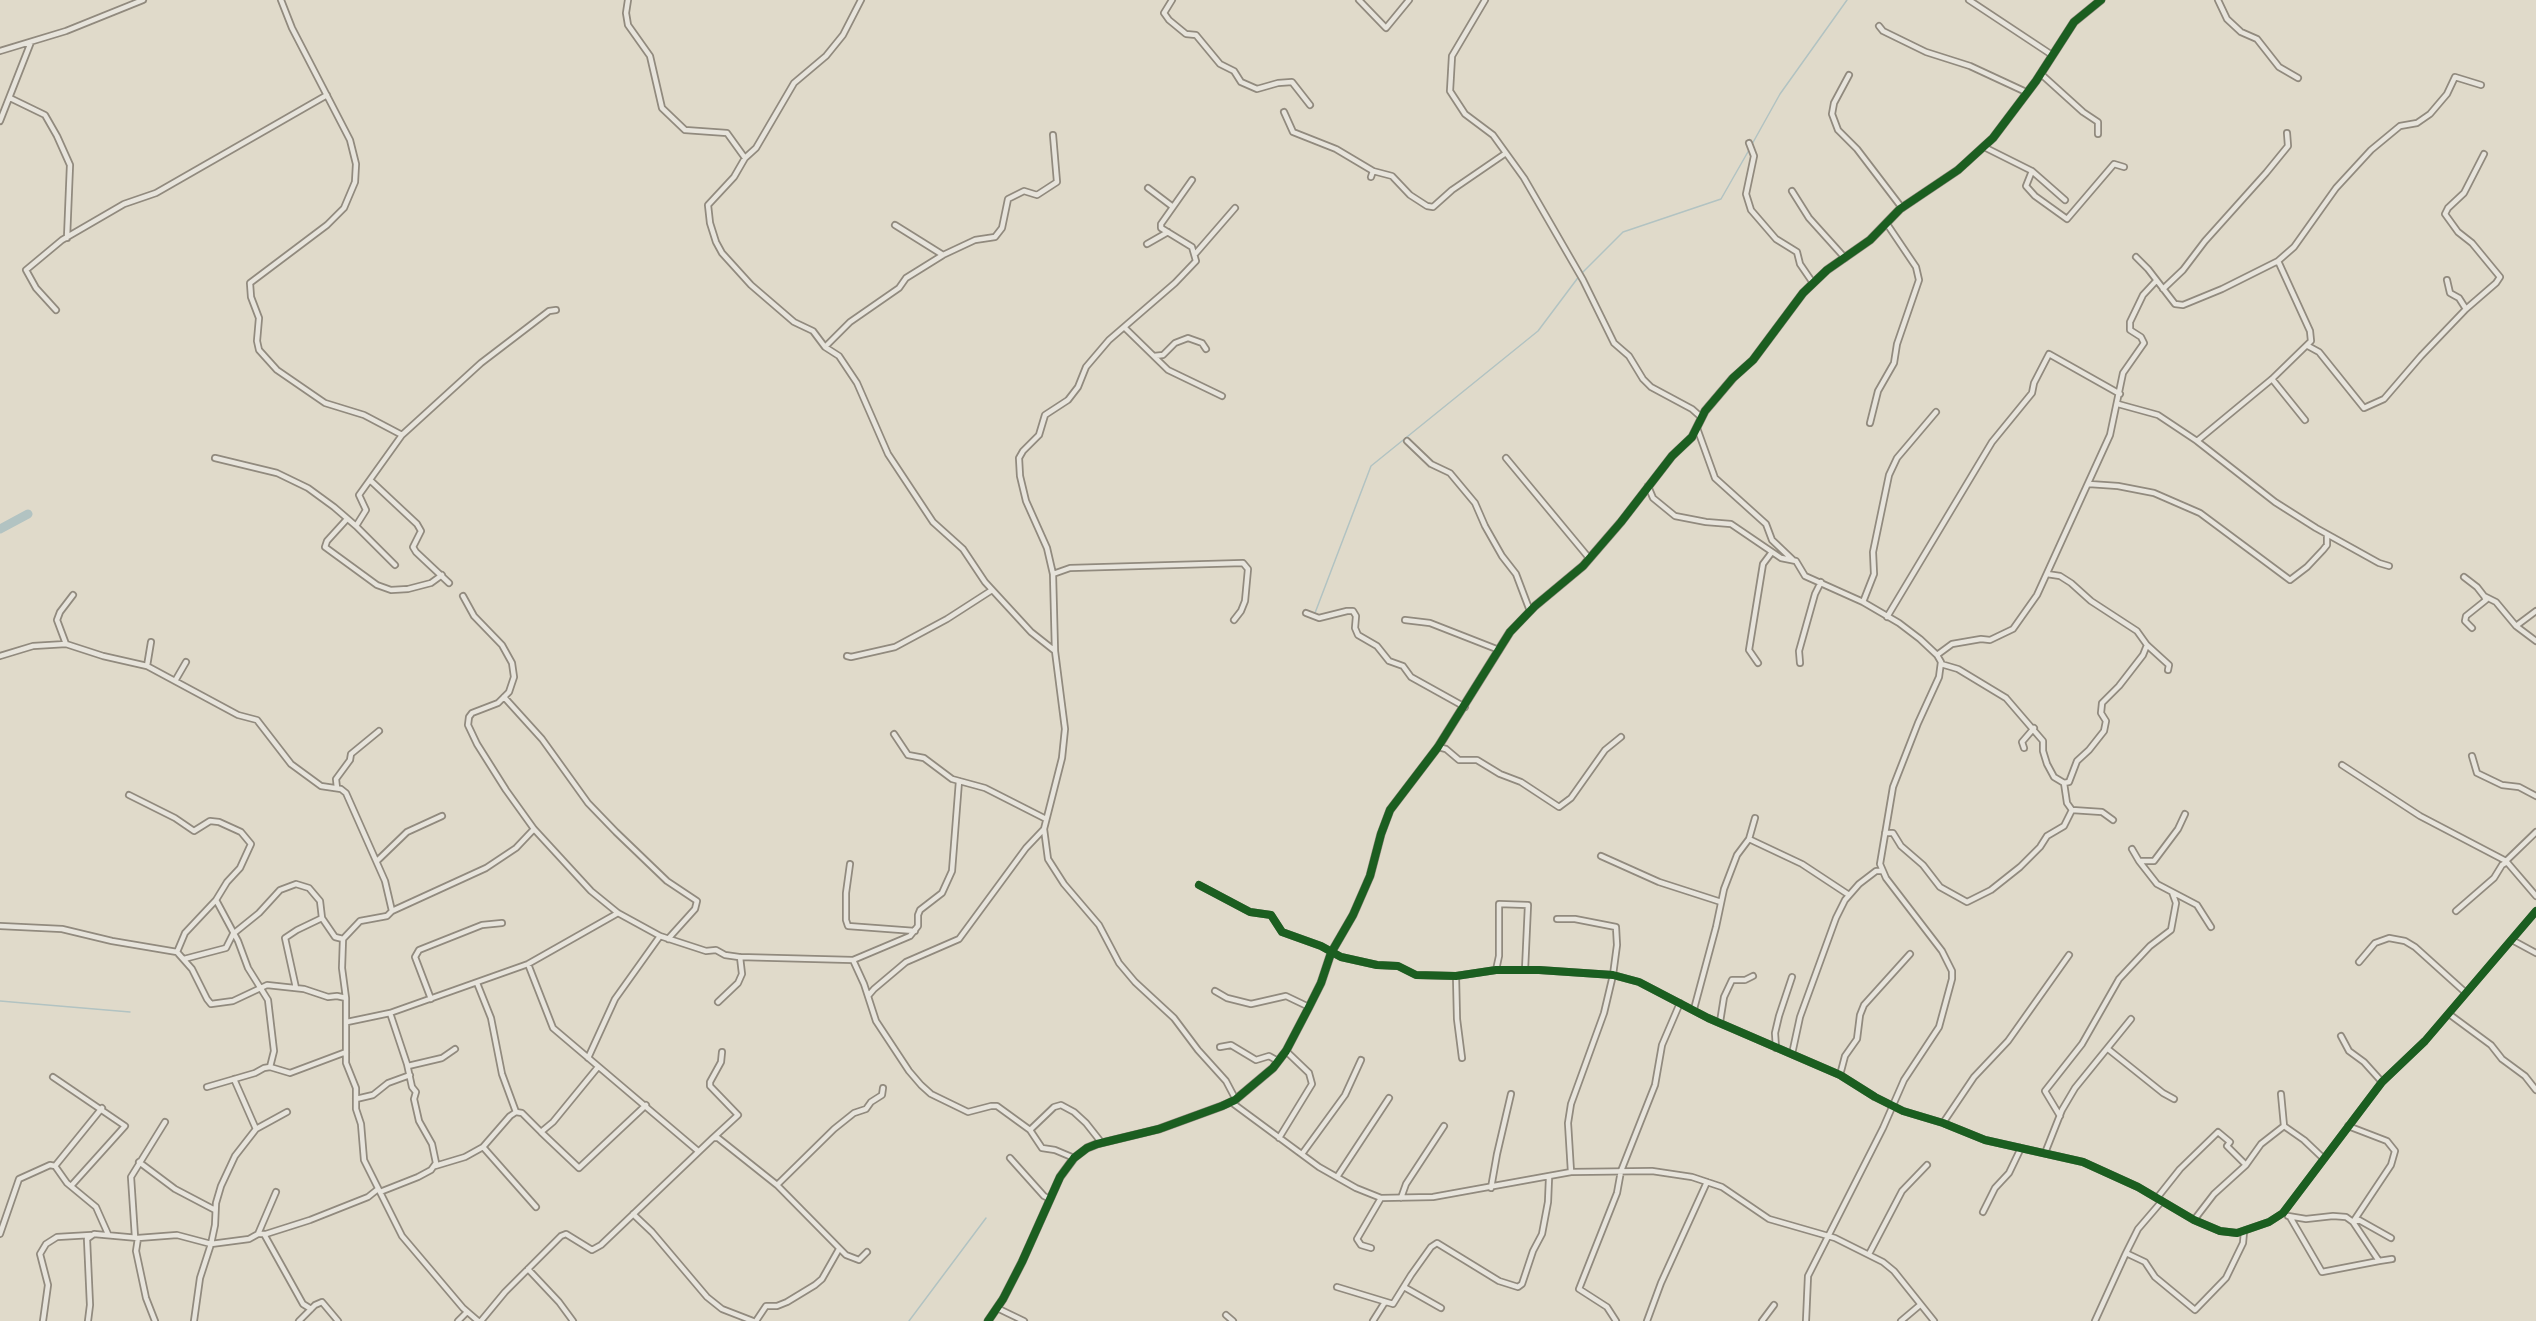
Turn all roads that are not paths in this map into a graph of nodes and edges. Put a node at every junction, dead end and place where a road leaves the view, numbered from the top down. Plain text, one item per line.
1 (143, 0) edge
2 (281, 0) edge
3 (628, 0) edge
4 (861, 0) edge
5 (1172, 0) edge
6 (1359, 0) edge
7 (1409, 0) edge
8 (1485, 0) edge
9 (1970, 0) edge
10 (2101, 0) edge
11 (2218, 0) edge
12 (134, 2) edge
13 (1879, 26) dead end
14 (31, 42) junction
15 (0, 51) edge
16 (2052, 55) junction
17 (2041, 74) junction
18 (1849, 75) dead end
19 (2298, 78) dead end
20 (2481, 85) dead end
21 (2026, 92) junction
22 (327, 95) junction
23 (10, 98) junction
24 (1310, 105) dead end
25 (1284, 112) dead end
26 (0, 121) edge
27 (2287, 133) dead end
28 (2098, 134) dead end
29 (1053, 135) dead end
30 (1749, 143) dead end
31 (1984, 147) junction
32 (1506, 153) junction
33 (2484, 154) dead end
34 (745, 158) junction
35 (2124, 167) dead end
36 (2032, 171) junction
37 (1192, 180) dead end
38 (1148, 188) dead end
39 (1792, 191) dead end
40 (2065, 200) dead end
41 (1173, 207) junction
42 (1235, 208) dead end
43 (1902, 208) junction
44 (1887, 224) junction
45 (895, 225) dead end
46 (1168, 232) junction
47 (67, 238) junction
48 (1147, 244) dead end
49 (1196, 252) junction
50 (943, 255) junction
51 (2136, 257) dead end
52 (1845, 258) junction
53 (2278, 261) junction
54 (2447, 280) dead end
55 (2156, 281) junction
56 (1813, 283) junction
57 (2163, 289) junction
58 (56, 309) dead end
59 (2466, 309) junction
60 (556, 310) dead end
61 (1125, 328) junction
62 (2308, 346) junction
63 (825, 347) junction
64 (1206, 349) dead end
65 (1150, 354) junction
66 (2272, 379) junction
67 (2120, 394) junction
68 (1222, 396) dead end
69 (2118, 404) junction
70 (1936, 412) dead end
71 (1701, 417) junction
72 (2305, 420) dead end
73 (1870, 423) dead end
74 (1697, 428) junction
75 (402, 435) junction
76 (1407, 441) dead end
77 (1688, 441) junction
78 (2197, 441) junction
79 (1701, 444) junction
80 (214, 458) dead end
81 (1506, 458) dead end
82 (370, 480) junction
83 (2089, 483) junction
84 (1648, 486) junction
85 (347, 519) junction
86 (356, 526) junction
87 (2327, 534) junction
88 (1772, 552) junction
89 (1589, 558) junction
90 (1793, 560) junction
91 (395, 565) dead end
92 (2389, 566) dead end
93 (1053, 574) junction
94 (2047, 574) junction
95 (442, 575) junction
96 (2464, 577) dead end
97 (1821, 582) junction
98 (449, 583) dead end
99 (992, 590) junction
100 (73, 595) dead end
101 (463, 596) dead end
102 (2484, 596) junction
103 (1863, 603) junction
104 (1530, 611) junction
105 (2536, 611) edge
106 (1306, 613) dead end
107 (1887, 616) junction
108 (1233, 620) dead end
109 (1405, 620) dead end
110 (2516, 626) junction
111 (2472, 628) dead end
112 (2536, 641) edge
113 (151, 642) dead end
114 (66, 644) junction
115 (2147, 645) junction
116 (1499, 650) junction
117 (1055, 651) junction
118 (1937, 655) junction
119 (0, 656) edge
120 (848, 656) dead end
121 (186, 662) dead end
122 (1758, 663) dead end
123 (1800, 663) dead end
124 (1941, 664) junction
125 (147, 666) junction
126 (2168, 670) dead end
127 (175, 681) junction
128 (504, 697) junction
129 (1465, 707) junction
130 (2034, 728) junction
131 (379, 732) dead end
132 (894, 734) dead end
133 (1621, 737) dead end
134 (1438, 747) junction
135 (2024, 748) dead end
136 (2472, 756) dead end
137 (2342, 765) dead end
138 (959, 781) junction
139 (2064, 783) junction
140 (337, 788) junction
141 (129, 795) dead end
142 (2536, 796) edge
143 (2072, 810) junction
144 (2185, 814) dead end
145 (442, 816) dead end
146 (1755, 818) dead end
147 (1046, 819) junction
148 (2113, 820) dead end
149 (534, 829) junction
150 (1044, 829) junction
151 (2536, 831) edge
152 (1885, 833) junction
153 (1749, 839) junction
154 (2132, 849) dead end
155 (1600, 856) dead end
156 (377, 861) junction
157 (2139, 861) junction
158 (2506, 862) junction
159 (850, 864) dead end
160 (1882, 871) junction
161 (1199, 885) dead end
162 (2172, 892) junction
163 (1849, 895) junction
164 (2536, 896) edge
165 (216, 900) junction
166 (1721, 902) junction
167 (392, 911) junction
168 (2456, 911) dead end
169 (2536, 911) edge
170 (618, 913) junction
171 (322, 918) junction
172 (1557, 919) dead end
173 (502, 923) dead end
174 (0, 926) edge
175 (2211, 927) dead end
176 (915, 931) junction
177 (233, 934) junction
178 (660, 936) junction
179 (343, 939) junction
180 (668, 939) junction
181 (2512, 940) junction
182 (177, 952) junction
183 (1331, 953) junction
184 (2536, 953) edge
185 (1910, 954) dead end
186 (2069, 955) dead end
187 (740, 957) junction
188 (184, 959) junction
189 (853, 960) junction
190 (2359, 962) dead end
191 (528, 964) junction
192 (1496, 970) junction
193 (1525, 970) junction
194 (1613, 975) junction
195 (1456, 976) junction
196 (1753, 976) dead end
197 (1792, 977) dead end
198 (477, 983) junction
199 (260, 987) junction
200 (296, 988) junction
201 (546, 989) dead end
202 (1215, 991) dead end
203 (538, 993) junction
204 (2466, 993) junction
205 (868, 996) junction
206 (346, 998) junction
207 (431, 999) junction
208 (718, 1002) dead end
209 (1680, 1003) junction
210 (1309, 1006) junction
211 (1694, 1009) junction
212 (390, 1013) junction
213 (2449, 1014) junction
214 (2131, 1019) dead end
215 (347, 1022) junction
216 (1720, 1022) junction
217 (2341, 1036) dead end
218 (1220, 1047) dead end
219 (1776, 1048) junction
220 (2108, 1048) junction
221 (455, 1049) dead end
222 (1286, 1051) junction
223 (346, 1052) junction
224 (722, 1052) dead end
225 (1792, 1054) junction
226 (588, 1058) junction
227 (1462, 1058) dead end
228 (1361, 1060) dead end
229 (1278, 1061) junction
230 (408, 1066) junction
231 (270, 1067) junction
232 (598, 1067) junction
233 (1840, 1075) junction
234 (410, 1076) junction
235 (53, 1077) dead end
236 (234, 1079) junction
237 (2382, 1082) junction
238 (207, 1087) dead end
239 (883, 1088) dead end
240 (2536, 1090) edge
241 (1511, 1094) dead end
242 (2280, 1094) dead end
243 (1389, 1098) dead end
244 (356, 1099) junction
245 (2174, 1099) dead end
246 (1234, 1101) junction
247 (646, 1105) junction
248 (1893, 1105) junction
249 (102, 1108) junction
250 (516, 1112) junction
251 (287, 1113) dead end
252 (2060, 1116) junction
253 (165, 1122) dead end
254 (1944, 1123) junction
255 (1444, 1126) dead end
256 (2284, 1126) junction
257 (2348, 1126) junction
258 (256, 1129) junction
259 (1030, 1130) junction
260 (541, 1132) junction
261 (713, 1138) junction
262 (1280, 1138) junction
263 (1101, 1142) junction
264 (483, 1147) junction
265 (2021, 1148) junction
266 (698, 1151) junction
267 (2045, 1153) junction
268 (1302, 1154) junction
269 (1010, 1158) dead end
270 (1074, 1158) junction
271 (2324, 1159) junction
272 (139, 1162) junction
273 (1927, 1165) dead end
274 (2246, 1165) junction
275 (55, 1166) junction
276 (435, 1166) junction
277 (1621, 1171) junction
278 (1571, 1172) junction
279 (1337, 1177) junction
280 (1549, 1178) junction
281 (1707, 1182) junction
282 (777, 1185) junction
283 (71, 1186) junction
284 (1491, 1188) junction
285 (379, 1191) junction
286 (276, 1192) dead end
287 (1381, 1198) junction
288 (1401, 1198) junction
289 (1050, 1199) junction
290 (2159, 1199) junction
291 (536, 1207) dead end
292 (215, 1210) junction
293 (1983, 1212) dead end
294 (2283, 1213) junction
295 (633, 1214) junction
296 (2290, 1217) junction
297 (2194, 1220) junction
298 (2353, 1222) junction
299 (2244, 1232) junction
300 (0, 1234) edge
301 (108, 1234) junction
302 (261, 1234) junction
303 (91, 1235) junction
304 (1826, 1237) junction
305 (137, 1238) junction
306 (2391, 1238) dead end
307 (211, 1244) junction
308 (1371, 1248) dead end
309 (839, 1249) junction
310 (867, 1252) dead end
311 (2126, 1253) junction
312 (1869, 1254) junction
313 (2392, 1259) dead end
314 (2379, 1261) junction
315 (528, 1269) junction
316 (1337, 1287) dead end
317 (1404, 1287) junction
318 (1385, 1302) junction
319 (1774, 1305) dead end
320 (1920, 1305) junction
321 (997, 1308) junction
322 (1441, 1308) dead end
323 (311, 1309) junction
324 (468, 1312) junction
325 (1226, 1315) dead end
326 (43, 1321) edge
327 (88, 1321) edge
328 (155, 1321) edge
329 (194, 1321) edge
330 (299, 1321) edge
331 (338, 1321) edge
332 (458, 1321) edge
333 (479, 1321) edge
334 (573, 1321) edge
335 (755, 1321) edge
336 (988, 1321) edge
337 (1024, 1321) edge
338 (1233, 1321) edge
339 (1373, 1321) edge
340 (1616, 1321) edge
341 (1647, 1321) edge
342 (1762, 1321) edge
343 (1806, 1321) edge
344 (1900, 1321) edge
345 (1934, 1321) edge
346 (2095, 1321) edge

1 - 12 street
2 - 22 street
3 - 34 street
4 - 34 street
5 - 24 street
6 - 7 street
8 - 32 street
9 - 16 street
10 - 16 street
11 - 19 street
12 - 14 street
13 - 21 street
14 - 15 street
14 - 23 street
16 - 17 street
17 - 21 street
17 - 28 street
18 - 43 street
20 - 53 street
21 - 31 street
22 - 47 street
22 - 75 street
23 - 26 street
23 - 47 street
25 - 32 street
27 - 57 street
29 - 50 street
30 - 56 street
31 - 36 street
31 - 43 street
32 - 71 street
33 - 59 street
34 - 63 street
35 - 36 street
36 - 40 street
37 - 41 street
38 - 41 street
39 - 52 street
41 - 46 street
42 - 49 street
43 - 44 street
44 - 52 street
44 - 73 street
45 - 50 street
46 - 48 street
46 - 49 street
47 - 58 street
49 - 61 street
50 - 63 street
51 - 55 street
52 - 56 street
53 - 57 street
53 - 62 street
54 - 59 street
55 - 57 street
55 - 67 street
56 - 71 street
59 - 62 street
60 - 75 street
61 - 65 street
61 - 93 street
62 - 66 street
63 - 99 street
64 - 65 street
65 - 68 street
66 - 72 street
66 - 78 street
67 - 69 street
67 - 107 street
69 - 78 street
69 - 83 street
70 - 103 street
71 - 74 street
74 - 77 street
74 - 79 street
75 - 82 street
76 - 104 street
77 - 79 street
77 - 84 street
78 - 87 street
79 - 90 street
80 - 85 street
81 - 89 street
82 - 86 street
82 - 95 street
83 - 87 street
83 - 94 street
84 - 88 street
84 - 89 street
85 - 86 street
85 - 95 street
86 - 91 street
87 - 92 street
88 - 90 street
88 - 122 street
89 - 104 street
90 - 97 street
93 - 108 street
93 - 117 street
94 - 115 street
94 - 118 street
95 - 98 street
96 - 102 street
97 - 103 street
97 - 123 street
99 - 117 street
99 - 120 street
100 - 114 street
101 - 128 street
102 - 110 street
102 - 111 street
103 - 107 street
104 - 116 street
105 - 110 street
106 - 129 street
107 - 118 street
109 - 116 street
110 - 112 street
113 - 125 street
114 - 119 street
114 - 125 street
115 - 126 street
115 - 139 street
116 - 129 street
117 - 147 street
118 - 124 street
121 - 127 street
124 - 130 street
124 - 152 street
125 - 127 street
127 - 140 street
128 - 149 street
128 - 180 street
129 - 134 street
130 - 135 street
130 - 139 street
131 - 140 street
132 - 138 street
133 - 134 street
134 - 183 street
136 - 142 street
137 - 158 street
138 - 147 street
138 - 176 street
139 - 143 street
140 - 156 street
141 - 165 street
143 - 148 street
143 - 152 street
144 - 157 street
145 - 156 street
146 - 153 street
147 - 150 street
149 - 167 street
149 - 170 street
150 - 205 street
150 - 246 street
151 - 158 street
152 - 160 street
153 - 163 street
153 - 166 street
154 - 157 street
155 - 166 street
156 - 167 street
157 - 162 street
158 - 164 street
158 - 168 street
159 - 176 street
160 - 163 street
160 - 248 street
161 - 183 street
162 - 175 street
162 - 252 street
163 - 225 street
165 - 177 street
165 - 182 street
166 - 211 street
167 - 179 street
169 - 181 street
170 - 178 street
170 - 191 street
171 - 177 street
171 - 179 street
171 - 200 street
172 - 194 street
173 - 207 street
174 - 182 street
176 - 189 street
177 - 188 street
177 - 199 street
178 - 180 street
178 - 226 street
179 - 206 street
180 - 187 street
181 - 184 street
181 - 204 street
182 - 188 street
183 - 195 street
183 - 210 street
185 - 233 street
186 - 254 street
187 - 189 street
187 - 208 street
188 - 199 street
189 - 205 street
190 - 204 street
191 - 198 street
191 - 203 street
192 - 193 street
192 - 193 street
192 - 195 street
193 - 194 street
194 - 209 street
194 - 278 street
195 - 227 street
196 - 216 street
197 - 219 street
198 - 207 street
198 - 250 street
199 - 200 street
199 - 231 street
200 - 206 street
201 - 203 street
202 - 210 street
203 - 226 street
204 - 213 street
205 - 259 street
206 - 215 street
207 - 212 street
209 - 211 street
209 - 277 street
210 - 222 street
211 - 216 street
212 - 215 street
212 - 230 street
213 - 237 street
213 - 240 street
214 - 220 street
215 - 223 street
216 - 219 street
217 - 237 street
218 - 229 street
219 - 225 street
220 - 245 street
220 - 252 street
221 - 230 street
222 - 229 street
222 - 262 street
223 - 231 street
223 - 244 street
224 - 261 street
225 - 233 street
226 - 232 street
228 - 268 street
229 - 246 street
230 - 234 street
231 - 236 street
232 - 247 street
232 - 260 street
233 - 248 street
234 - 244 street
234 - 276 street
235 - 249 street
236 - 238 street
236 - 258 street
237 - 257 street
239 - 282 street
241 - 284 street
242 - 256 street
243 - 279 street
244 - 285 street
246 - 262 street
246 - 263 street
247 - 260 street
247 - 266 street
248 - 254 street
248 - 304 street
249 - 275 street
249 - 283 street
250 - 260 street
250 - 264 street
251 - 258 street
252 - 267 street
253 - 272 street
254 - 265 street
255 - 288 street
256 - 271 street
256 - 274 street
257 - 271 street
257 - 298 street
258 - 292 street
259 - 263 street
259 - 270 street
261 - 266 street
261 - 282 street
262 - 268 street
263 - 270 street
264 - 276 street
264 - 291 street
265 - 267 street
265 - 293 street
266 - 295 street
267 - 290 street
268 - 279 street
269 - 289 street
270 - 289 street
271 - 294 street
272 - 292 street
272 - 305 street
273 - 312 street
274 - 290 street
274 - 297 street
275 - 283 street
275 - 300 street
276 - 285 street
277 - 278 street
277 - 281 street
277 - 340 street
278 - 280 street
279 - 287 street
280 - 284 street
280 - 317 street
281 - 304 street
281 - 341 street
282 - 309 street
283 - 301 street
284 - 288 street
285 - 302 street
285 - 324 street
286 - 302 street
287 - 288 street
287 - 308 street
289 - 321 street
290 - 297 street
290 - 311 street
292 - 307 street
294 - 296 street
294 - 299 street
295 - 315 street
295 - 335 street
296 - 298 street
296 - 314 street
297 - 299 street
298 - 306 street
298 - 314 street
299 - 311 street
301 - 303 street
301 - 305 street
302 - 307 street
302 - 323 street
303 - 326 street
303 - 327 street
304 - 312 street
304 - 343 street
305 - 307 street
305 - 328 street
307 - 329 street
309 - 310 street
309 - 335 street
311 - 346 street
312 - 320 street
313 - 314 street
315 - 333 street
315 - 334 street
316 - 318 street
317 - 318 street
317 - 322 street
318 - 339 street
319 - 342 street
320 - 344 street
320 - 345 street
321 - 336 street
321 - 337 street
323 - 330 street
323 - 331 street
324 - 332 street
324 - 333 street
325 - 338 street

